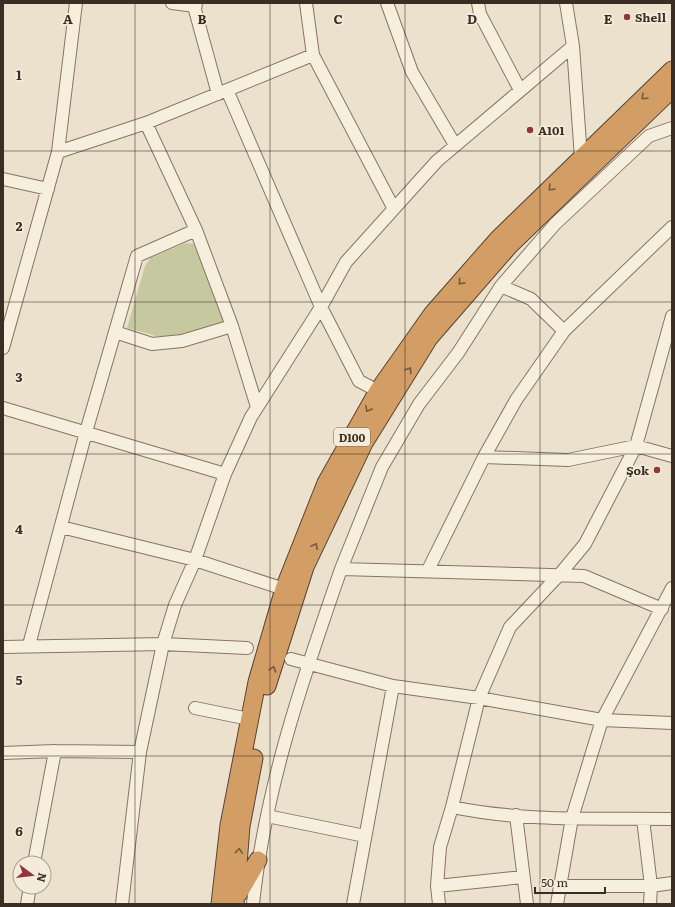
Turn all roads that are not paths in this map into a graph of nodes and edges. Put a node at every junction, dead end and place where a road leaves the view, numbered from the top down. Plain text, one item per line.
1 (76, 3) edge
2 (172, 3) edge
3 (306, 3) edge
4 (387, 3) edge
5 (478, 3) edge
6 (566, 3) edge
7 (196, 4) edge
8 (573, 46) junction
9 (313, 55) junction
10 (672, 70) edge
11 (672, 89) edge
12 (520, 90) junction
13 (222, 92) junction
14 (146, 123) junction
15 (672, 128) edge
16 (455, 145) junction
17 (58, 152) junction
18 (581, 158) junction
19 (3, 179) edge
20 (48, 189) junction
21 (394, 209) junction
22 (672, 227) edge
23 (196, 230) junction
24 (501, 286) junction
25 (321, 307) junction
26 (672, 316) edge
27 (232, 326) junction
28 (564, 330) junction
29 (115, 332) junction
30 (3, 348) edge
31 (378, 391) junction
32 (257, 407) junction
33 (3, 408) edge
34 (86, 432) junction
35 (636, 446) junction
36 (672, 456) edge
37 (484, 457) junction
38 (226, 474) junction
39 (61, 527) junction
40 (195, 560) junction
41 (341, 569) junction
42 (428, 570) junction
43 (560, 574) junction
44 (672, 588) edge
45 (284, 589) junction
46 (662, 610) junction
47 (163, 644) junction
48 (29, 645) junction
49 (3, 647) edge
50 (247, 648) dead end
51 (291, 659) dead end
52 (308, 664) junction
53 (393, 686) junction
54 (479, 698) junction
55 (195, 708) dead end
56 (249, 719) junction
57 (602, 720) junction
58 (672, 722) edge
59 (55, 751) junction
60 (140, 752) junction
61 (3, 753) edge
62 (452, 807) junction
63 (267, 816) junction
64 (516, 816) junction
65 (572, 818) junction
66 (643, 819) junction
67 (672, 819) edge
68 (365, 836) junction
69 (36, 855) edge
70 (258, 860) junction
71 (524, 877) junction
72 (672, 883) edge
73 (436, 886) junction
74 (560, 886) junction
75 (651, 886) junction
76 (235, 901) edge
77 (122, 904) edge
78 (220, 904) edge
79 (253, 904) edge
80 (353, 904) edge
81 (439, 904) edge
82 (527, 904) edge
83 (557, 904) edge
84 (650, 904) edge

1 - 17 street
2 - 7 street
3 - 9 street
4 - 16 street
5 - 12 street
6 - 8 street
7 - 13 street
8 - 12 street
8 - 18 street
9 - 13 street
9 - 21 street
10 -> 18 highway, D100
76 -> 11 highway, D100
12 - 16 street
13 - 14 street
13 - 25 street
14 - 17 street
14 - 23 street
15 - 24 street
16 - 21 street
17 - 20 street
18 -> 31 highway, D100
19 - 20 street
20 - 30 street
21 - 25 street
22 - 28 street
23 - 27 street
23 - 29 street
24 - 28 street
24 - 41 street
25 - 31 street
25 - 32 street
26 - 35 street
27 - 29 street
27 - 32 street
28 - 37 street
29 - 34 street
31 -> 45 highway, D100
32 - 38 street
33 - 34 street
34 - 38 street
34 - 39 street
35 - 36 street
35 - 37 street
35 - 43 street
37 - 42 street
38 - 40 street
39 - 40 street
39 - 48 street
40 - 45 street
40 - 47 street
41 - 42 street
41 - 52 street
42 - 43 street
43 - 46 street
43 - 54 street
44 - 46 street
45 - 56 highway, D100
46 - 57 street
47 - 48 street
47 - 50 street
47 - 60 street
48 - 49 street
51 - 52 street
52 - 53 street
52 - 63 street
53 - 54 street
53 - 68 street
54 - 57 street
54 - 62 street
55 - 56 street
56 - 78 highway, D100
57 - 58 street
57 - 65 street
59 - 60 street
59 - 61 street
59 - 69 street
60 - 77 street
62 - 64 street
62 - 73 street
63 - 68 street
63 - 70 street
64 - 65 street
64 - 71 street
65 - 66 street
65 - 74 street
66 - 67 street
66 - 75 street
68 - 80 street
70 - 76 highway
70 - 79 street
71 - 73 street
71 - 82 street
72 - 75 street
73 - 81 street
74 - 75 street
74 - 83 street
75 - 84 street

